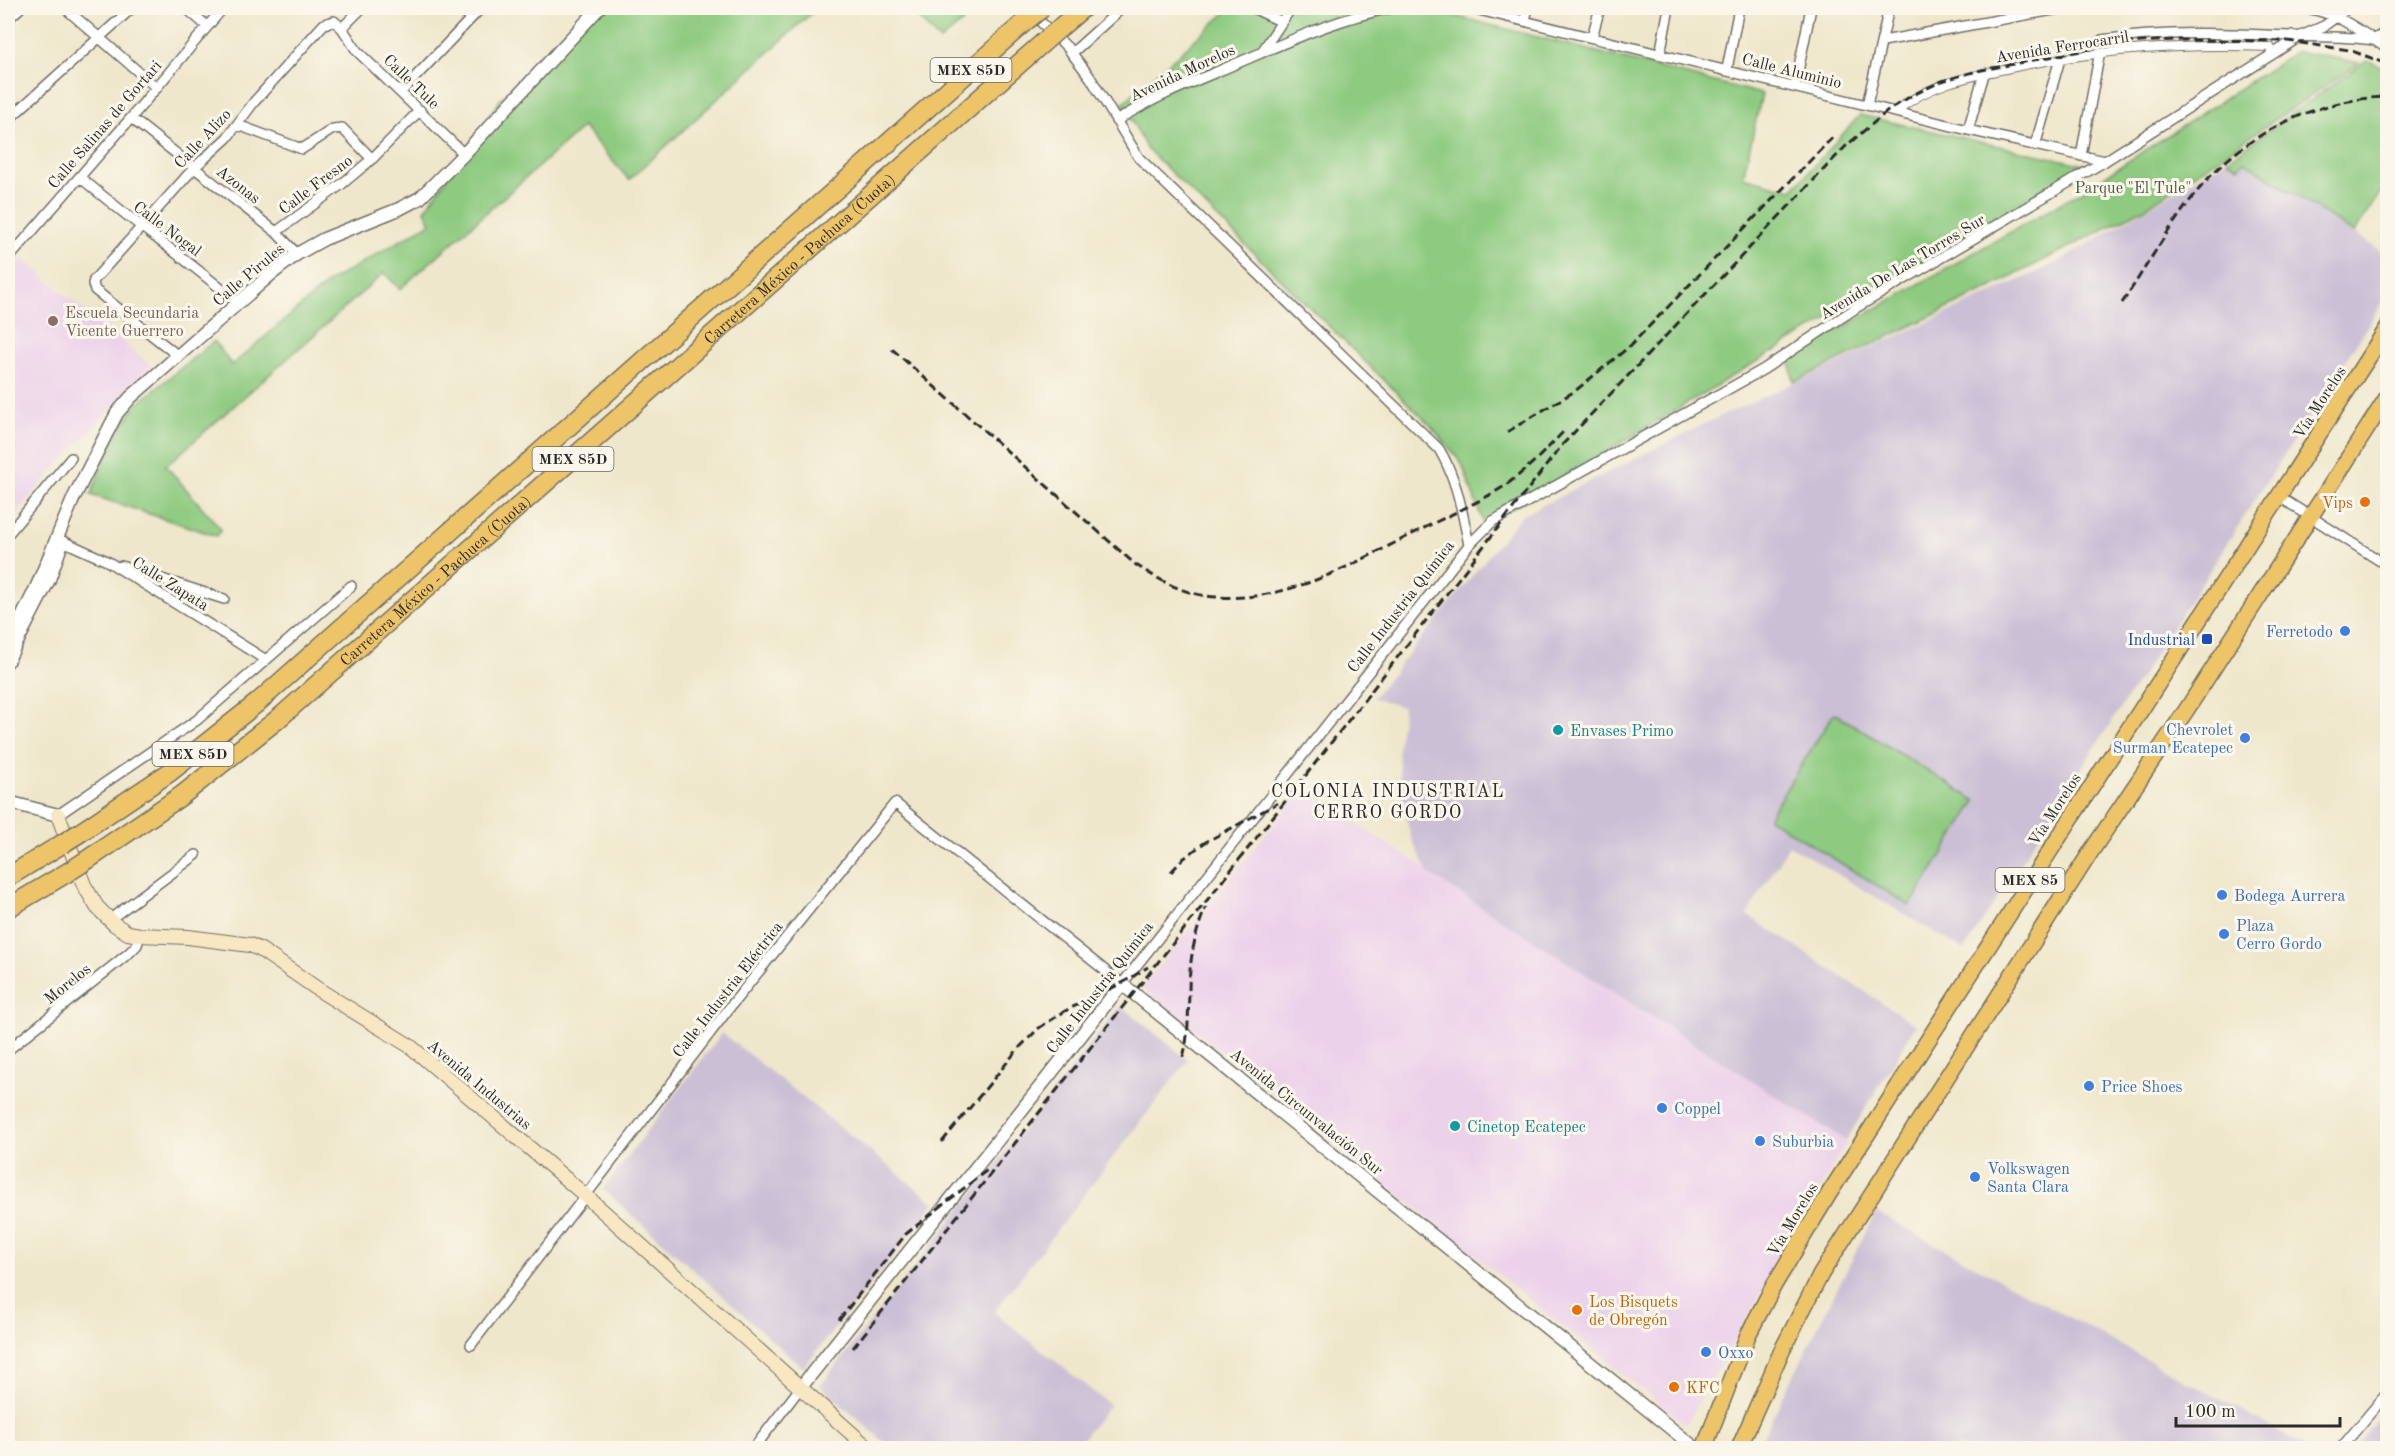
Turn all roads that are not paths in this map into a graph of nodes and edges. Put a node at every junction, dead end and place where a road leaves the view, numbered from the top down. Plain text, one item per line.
1 (20, 8) edge
2 (65, 8) edge
3 (132, 8) edge
4 (186, 8) edge
5 (223, 8) edge
6 (362, 8) edge
7 (481, 8) edge
8 (600, 8) edge
9 (1042, 8) edge
10 (1083, 8) edge
11 (1122, 8) edge
12 (1253, 8) edge
13 (1291, 8) edge
14 (1392, 8) edge
15 (1471, 8) edge
16 (1528, 8) edge
17 (1600, 8) edge
18 (1670, 8) edge
19 (1739, 8) edge
20 (1811, 8) edge
21 (1889, 8) edge
22 (2064, 8) edge
23 (2306, 8) edge
24 (2348, 8) edge
25 (1027, 14) edge
26 (2337, 17) junction
27 (8, 19) edge
28 (1525, 20) junction
29 (1280, 21) junction
30 (207, 26) junction
31 (342, 28) junction
32 (2388, 31) edge
33 (2301, 36) junction
34 (1592, 37) junction
35 (99, 38) junction
36 (2373, 40) junction
37 (1882, 41) junction
38 (2388, 49) edge
39 (2100, 52) junction
40 (1072, 53) junction
41 (1261, 53) junction
42 (2274, 53) junction
43 (1660, 54) junction
44 (2060, 59) junction
45 (1726, 69) junction
46 (1984, 74) junction
47 (1795, 86) junction
48 (157, 88) junction
49 (401, 92) junction
50 (1867, 105) junction
51 (420, 110) junction
52 (1896, 112) junction
53 (131, 118) junction
54 (8, 120) edge
55 (1116, 121) junction
56 (238, 125) junction
57 (1968, 130) junction
58 (2035, 146) junction
59 (464, 154) junction
60 (2081, 156) junction
61 (372, 159) junction
62 (2105, 161) junction
63 (194, 168) junction
64 (80, 177) junction
65 (142, 226) junction
66 (276, 232) junction
67 (297, 254) junction
68 (8, 259) edge
69 (238, 303) junction
70 (2388, 327) edge
71 (177, 355) junction
72 (2388, 396) edge
73 (71, 458) dead end
74 (2278, 496) junction
75 (2309, 516) junction
76 (8, 534) edge
77 (60, 540) junction
78 (1469, 545) junction
79 (107, 561) junction
80 (2388, 566) edge
81 (351, 586) dead end
82 (225, 599) dead end
83 (8, 646) edge
84 (266, 660) junction
85 (8, 663) edge
86 (8, 802) edge
87 (895, 804) joint
88 (58, 815) junction
89 (196, 855) dead end
90 (8, 877) edge
91 (8, 908) edge
92 (110, 920) junction
93 (140, 935) junction
94 (1122, 984) junction
95 (8, 1050) edge
96 (587, 1197) junction
97 (471, 1345) dead end
98 (801, 1387) junction
99 (2388, 1392) edge
100 (754, 1449) edge
101 (868, 1449) edge
102 (1695, 1449) edge
103 (1704, 1449) edge
104 (1740, 1449) edge
105 (2341, 1449) edge

1 - 27 street
2 - 35 street
3 - 35 street
4 - 30 street
5 - 30 street, Calle Salinas de Gortari
6 - 31 street
7 - 49 street
8 - 59 street, Calle Pirules
9 - 25 highway, Carretera México - Pachuca (Cuota) / MEX 85D, bridge
10 - 91 highway, Carretera México - Pachuca (Cuota) / MEX 85D, bridge
11 - 40 street
12 - 29 street
13 - 29 street, Avenida Morelos
14 - 41 street, Avenida Morelos
15 - 28 street, Calle Aluminio
16 - 28 street
17 - 34 street
18 - 43 street
19 - 45 street
20 - 47 street
21 - 37 street
22 - 37 street
23 - 26 street
24 - 26 street, Avenida De Las Torres Sur
25 - 40 street
25 - 90 highway, Carretera México - Pachuca (Cuota) / MEX 85D, bridge
26 - 33 street, Avenida De Las Torres Sur
26 - 36 street
28 - 34 street, Calle Aluminio
29 - 41 street, Avenida Morelos
30 - 48 street, Calle Salinas de Gortari
31 - 49 street, Calle Tule
31 - 56 street, Calle Alizo
32 - 36 street
33 - 36 street, Avenida Ferrocarril
33 - 39 street, Avenida Ferrocarril
33 - 42 street, Avenida De Las Torres Sur
34 - 43 street, Calle Aluminio
35 - 48 street
35 - 54 street
36 - 38 street
37 - 50 street
39 - 42 street, Avenida Ferrocarril
39 - 44 street, Avenida Ferrocarril
39 - 60 street
40 - 55 street
41 - 55 street, Avenida Morelos
42 - 62 street, Avenida De Las Torres Sur
43 - 45 street, Calle Aluminio
44 - 46 street, Avenida Ferrocarril
44 - 58 street
45 - 47 street, Calle Aluminio
46 - 52 street, Avenida Ferrocarril
46 - 57 street
47 - 50 street, Calle Aluminio
48 - 53 street, Calle Salinas de Gortari
49 - 51 street, Calle Tule
50 - 52 street, Calle Aluminio
51 - 59 street, Calle Tule
51 - 61 street, Calle Fresno
52 - 57 street, Calle Aluminio
53 - 63 street, Azonas
53 - 64 street, Calle Salinas de Gortari
55 - 78 street
56 - 61 street, Calle Fresno
56 - 63 street, Calle Alizo
57 - 58 street, Calle Aluminio
58 - 60 street, Calle Aluminio
59 - 67 street, Calle Pirules
60 - 62 street, Calle Aluminio
61 - 66 street, Calle Fresno
62 - 78 street, Avenida De Las Torres Sur
63 - 65 street, Calle Alizo
63 - 66 street, Azonas
64 - 65 street, Calle Nogal
64 - 68 street, Calle Salinas de Gortari
65 - 69 street, Calle Nogal
65 - 71 street, Calle Alizo
66 - 67 street, Azonas
67 - 69 street, Calle Pirules
69 - 71 street, Calle Pirules
70 - 74 main road, Vía Morelos / MEX 85
71 - 77 street, Calle Pirules
72 - 75 main road, MEX 85
73 - 76 street
74 - 75 street
74 - 103 main road, Vía Morelos / MEX 85
75 - 80 street
75 - 104 main road, MEX 85
77 - 79 street, Calle Zapata
77 - 83 street, Calle Pirules
77 - 85 street
78 - 94 street, Calle Industria Química
79 - 82 street
79 - 84 street, Calle Zapata
81 - 84 street
84 - 88 street
86 - 88 street
87 - 94 street, Avenida Circunvalación Sur
87 - 96 street, Calle Industria Eléctrica
88 - 92 main road, Avenida Industrias
89 - 92 street
92 - 93 main road, Avenida Industrias
93 - 95 street, Morelos
93 - 96 main road, Avenida Industrias
94 - 98 street, Calle Industria Química
94 - 102 street, Avenida Circunvalación Sur
96 - 97 street, Calle Industria Eléctrica
96 - 98 main road, Avenida Industrias
98 - 100 street, Calle Industria Química
98 - 101 main road, Avenida Industrias
99 - 105 street

